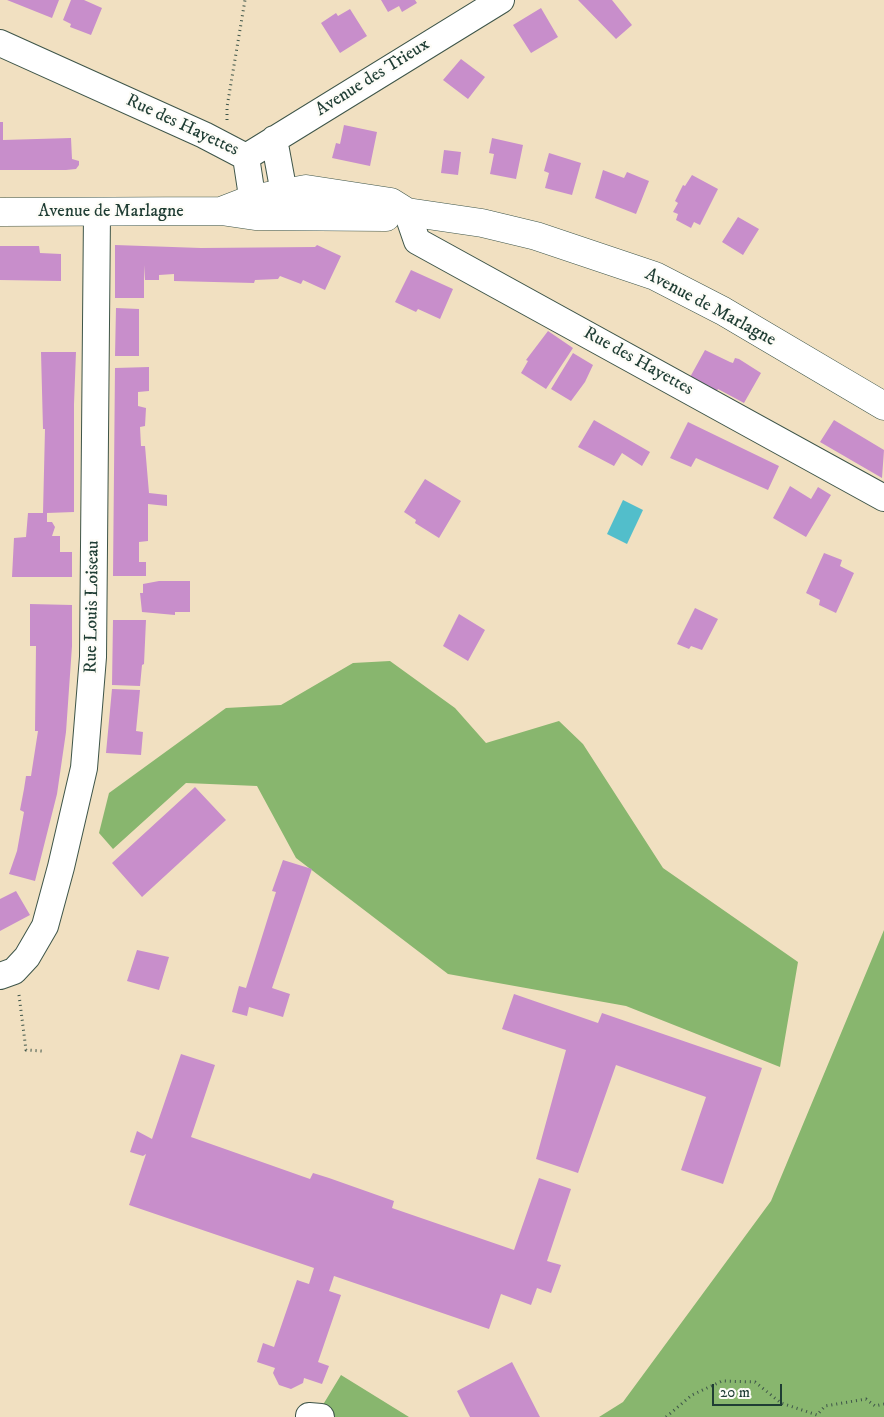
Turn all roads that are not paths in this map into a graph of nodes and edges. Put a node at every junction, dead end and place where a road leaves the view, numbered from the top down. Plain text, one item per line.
1 (500, 0) edge
2 (0, 43) edge
3 (274, 139) junction
4 (237, 152) junction
5 (284, 193) junction
6 (253, 207) junction
7 (0, 212) edge
8 (96, 212) junction
9 (408, 212) junction
10 (884, 406) edge
11 (884, 498) edge
12 (9, 981) edge

1 - 3 street, Avenue des Trieux
2 - 4 street, Rue des Hayettes
3 - 4 street, Avenue des Trieux
3 - 5 street
4 - 6 street, Rue des Hayettes
5 - 6 main road, Avenue de Marlagne
5 - 9 main road, Avenue de Marlagne
6 - 8 main road, Avenue de Marlagne
6 - 9 main road, Avenue de Marlagne
7 - 8 main road, Avenue de Marlagne
8 - 12 street, Rue Louis Loiseau
9 - 10 main road, Avenue de Marlagne
9 - 11 street, Rue des Hayettes

